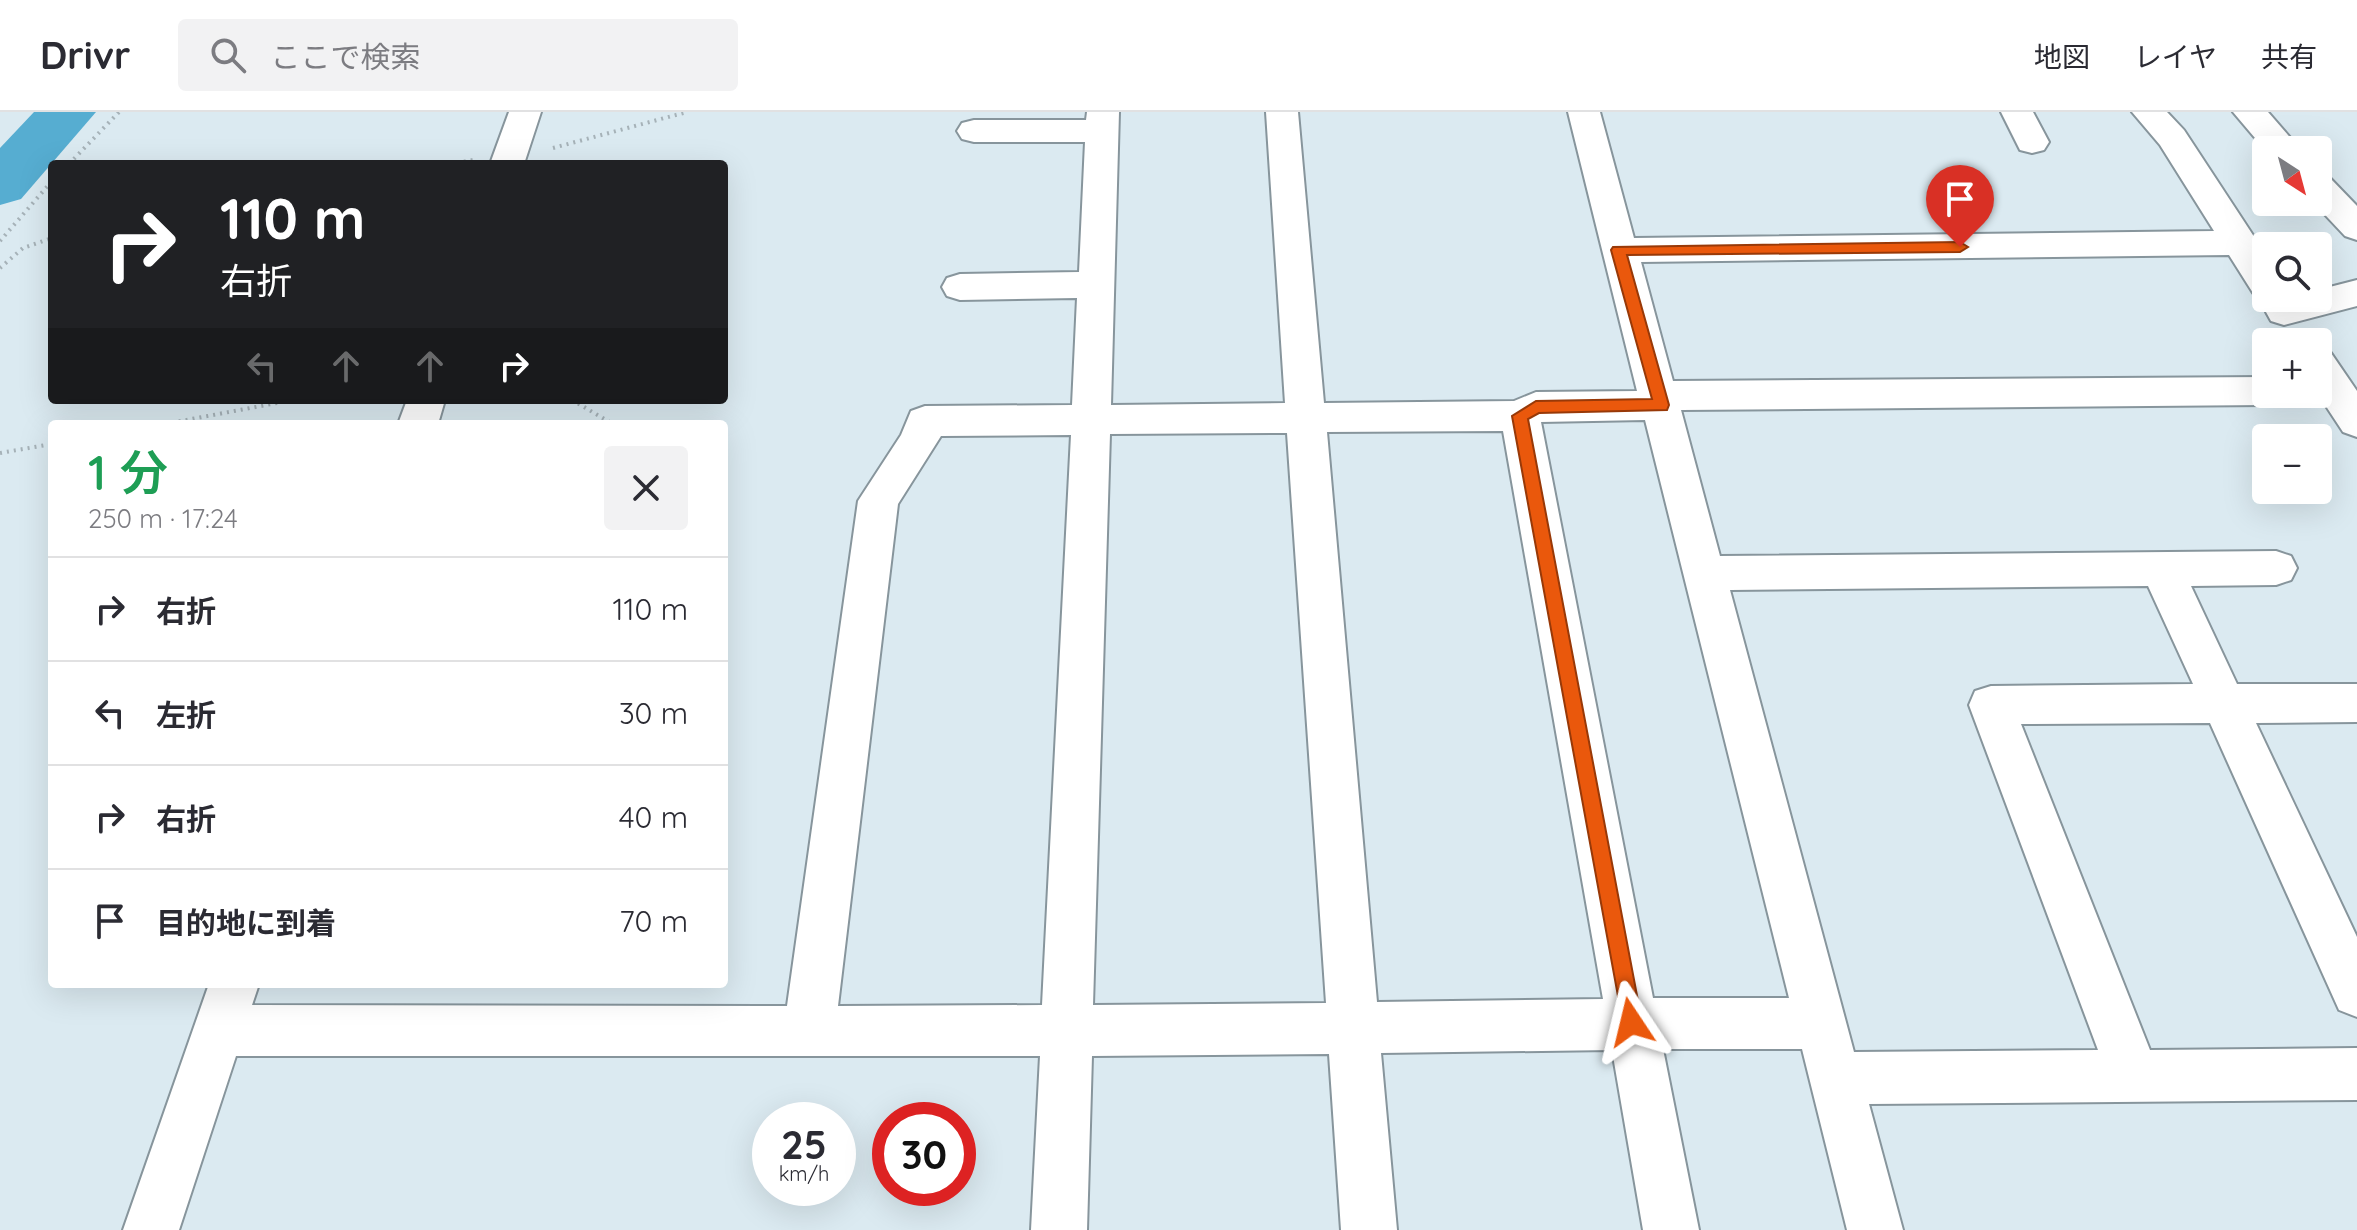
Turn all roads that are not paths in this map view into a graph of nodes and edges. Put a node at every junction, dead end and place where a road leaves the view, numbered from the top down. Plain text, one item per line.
1 (525, 112) edge
2 (1282, 112) edge
3 (1584, 112) edge
4 (2017, 112) edge
5 (2148, 112) edge
6 (2249, 112) edge
7 (1102, 122) edge
8 (974, 131) dead end
9 (2271, 136) edge
10 (2032, 142) dead end
11 (509, 160) edge
12 (2332, 201) edge
13 (2357, 228) edge
14 (2240, 243) junction
15 (1618, 250) junction
16 (2252, 262) edge
17 (1096, 285) junction
18 (960, 287) dead end
19 (2357, 293) edge
20 (2332, 298) edge
21 (2252, 391) edge
22 (2332, 391) edge
23 (1660, 401) junction
24 (1520, 416) junction
25 (1307, 418) junction
26 (1092, 420) junction
27 (2357, 422) edge
28 (2276, 568) dead end
29 (2162, 570) junction
30 (1705, 573) junction
31 (2357, 703) edge
32 (2224, 704) junction
33 (2357, 992) edge
34 (226, 1007) edge
35 (1631, 1022) junction
36 (1822, 1024) junction
37 (1068, 1028) junction
38 (1354, 1028) junction
39 (809, 1031) junction
40 (2357, 1074) edge
41 (2134, 1076) junction
42 (1836, 1078) junction
43 (151, 1230) edge
44 (1059, 1230) edge
45 (1369, 1230) edge
46 (1671, 1230) edge
47 (1875, 1230) edge

1 - 11 street
2 - 25 street
3 - 15 street
4 - 10 street
5 - 14 street
6 - 9 street
7 - 8 street
7 - 17 street
12 - 13 street
14 - 15 street
14 - 16 street
15 - 23 street
17 - 18 street
17 - 26 street
19 - 20 street
21 - 23 street
22 - 27 street
23 - 24 street
23 - 30 street
24 - 25 street
24 - 35 street
25 - 26 street
25 - 38 street
26 - 37 street
26 - 39 street
28 - 29 street
29 - 30 street
29 - 32 street
30 - 36 street
31 - 32 street
32 - 33 street
32 - 41 street
34 - 39 street
34 - 43 street
35 - 36 street
35 - 38 street
35 - 46 street
36 - 42 street
37 - 38 street
37 - 39 street
37 - 44 street
38 - 45 street
40 - 41 street
41 - 42 street
42 - 47 street

